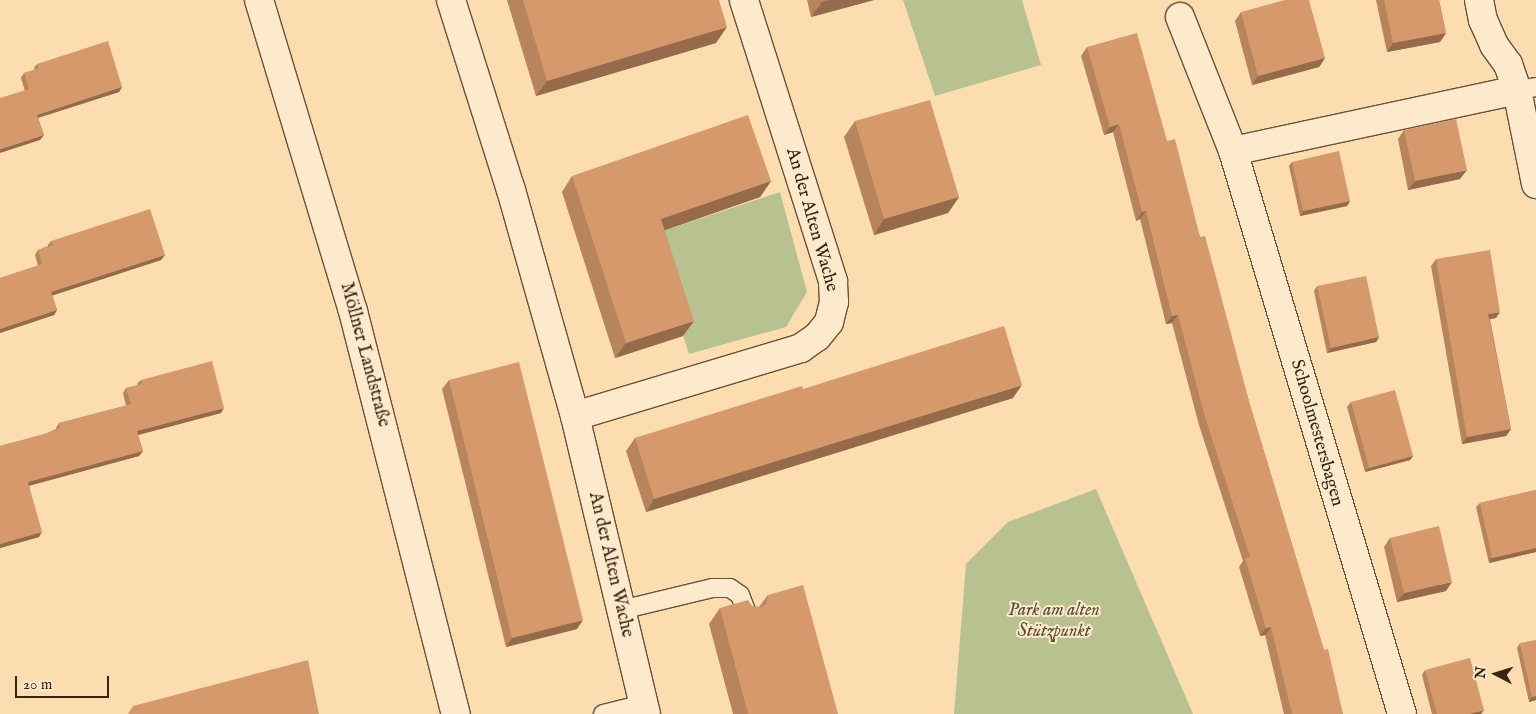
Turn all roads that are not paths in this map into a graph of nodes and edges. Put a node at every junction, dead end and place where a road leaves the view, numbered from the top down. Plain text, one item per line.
1 (259, 0) edge
2 (451, 0) edge
3 (744, 0) edge
4 (1479, 0) edge
5 (1180, 17) dead end
6 (1526, 89) edge
7 (1233, 151) junction
8 (1536, 184) edge
9 (575, 416) junction
10 (621, 610) junction
11 (747, 613) edge
12 (645, 709) edge
13 (456, 714) edge
14 (603, 714) edge
15 (1402, 714) edge

1 - 13 street, Möllner Landstraße
2 - 9 street, An der Alten Wache
3 - 9 street, An der Alten Wache
4 - 6 street
5 - 7 street, Schoolmestersbagen
6 - 7 street
6 - 8 street
7 - 15 street, Schoolmestersbagen
9 - 10 street, An der Alten Wache
10 - 11 lane
10 - 12 street, An der Alten Wache
12 - 14 lane

